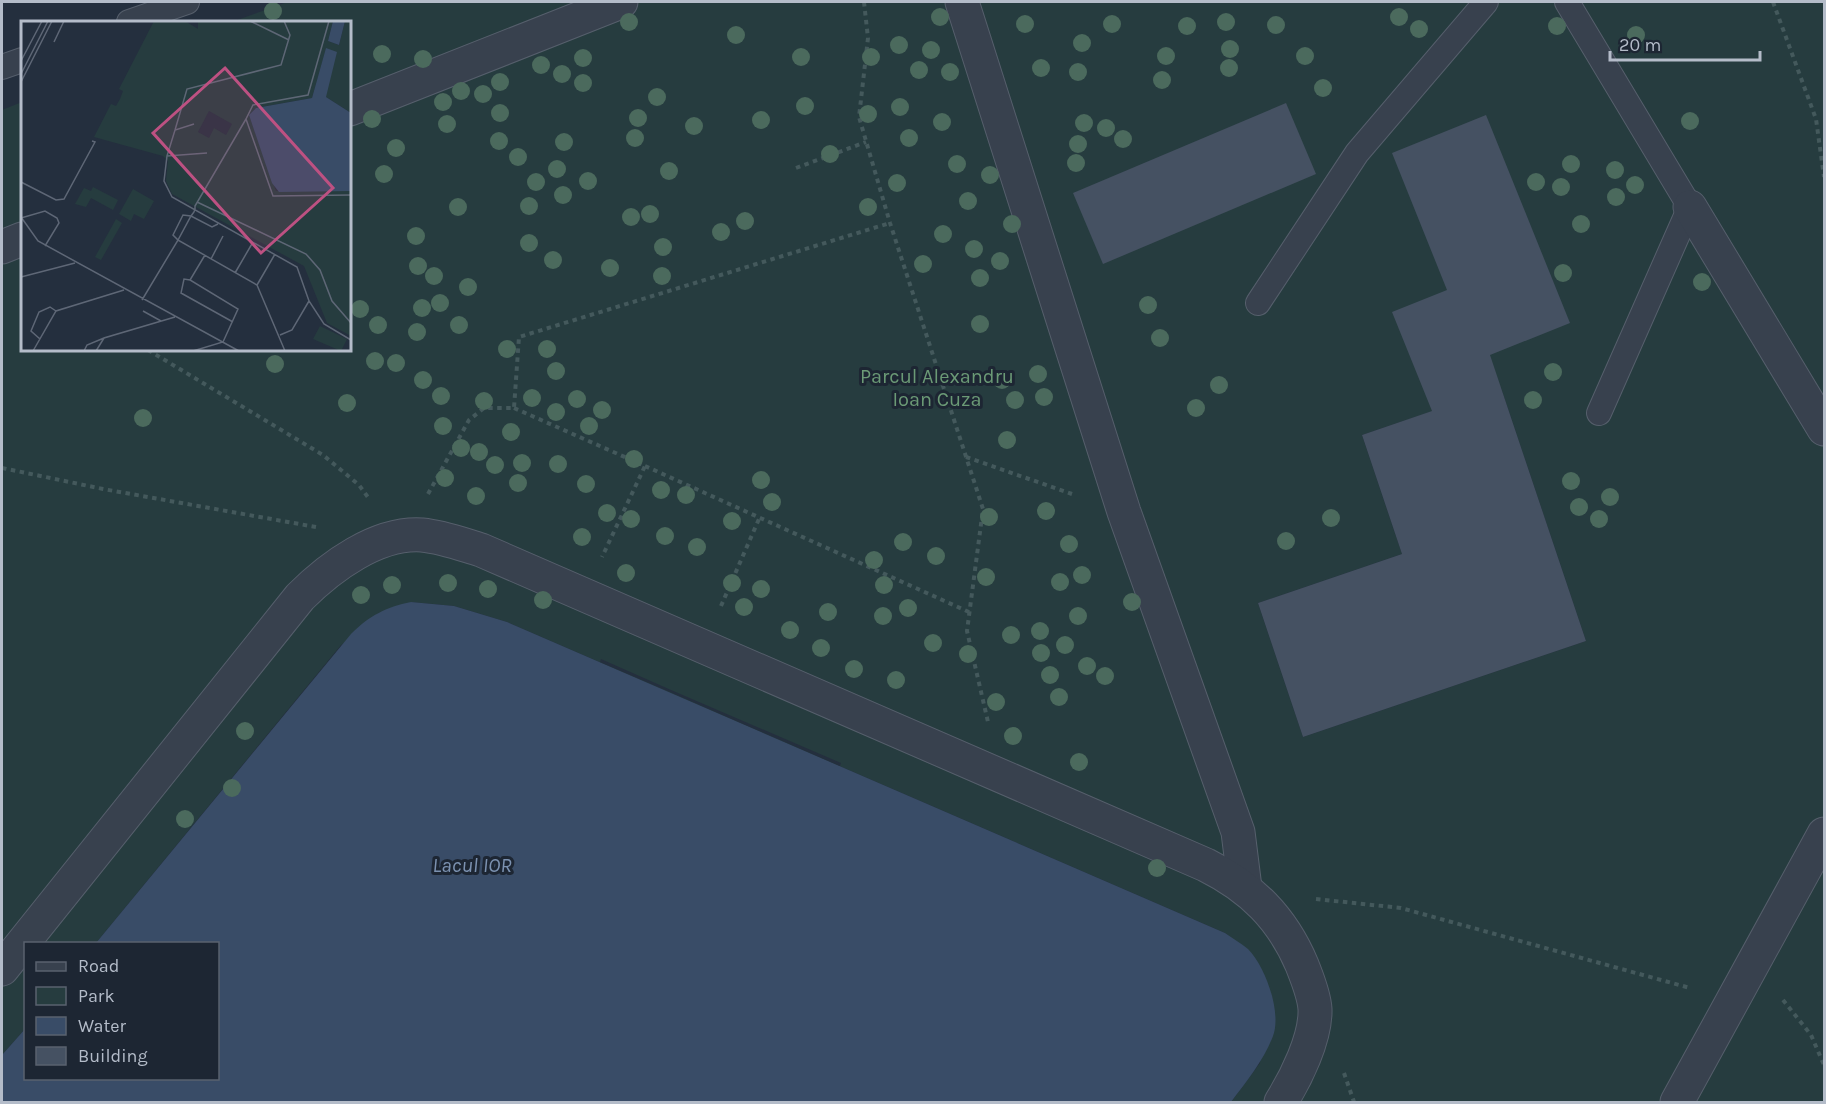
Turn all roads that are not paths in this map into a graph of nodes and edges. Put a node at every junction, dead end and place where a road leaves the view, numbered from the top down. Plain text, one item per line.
1 (187, 2) edge
2 (621, 2) edge
3 (962, 2) edge
4 (1486, 2) edge
5 (1567, 2) edge
6 (152, 8) edge
7 (131, 21) edge
8 (21, 60) edge
9 (2, 67) edge
10 (351, 109) edge
11 (1690, 207) junction
12 (21, 239) edge
13 (2, 246) edge
14 (1258, 303) dead end
15 (1599, 413) dead end
16 (1824, 429) edge
17 (1824, 834) edge
18 (1245, 888) junction
19 (2, 969) edge
20 (1281, 1102) edge
21 (1677, 1102) edge

1 - 6 lane
2 - 10 street
3 - 18 street
4 - 14 lane
5 - 11 lane
6 - 7 lane
8 - 9 lane
11 - 15 lane
11 - 16 street
12 - 13 street
17 - 21 street
18 - 19 street
18 - 20 street

